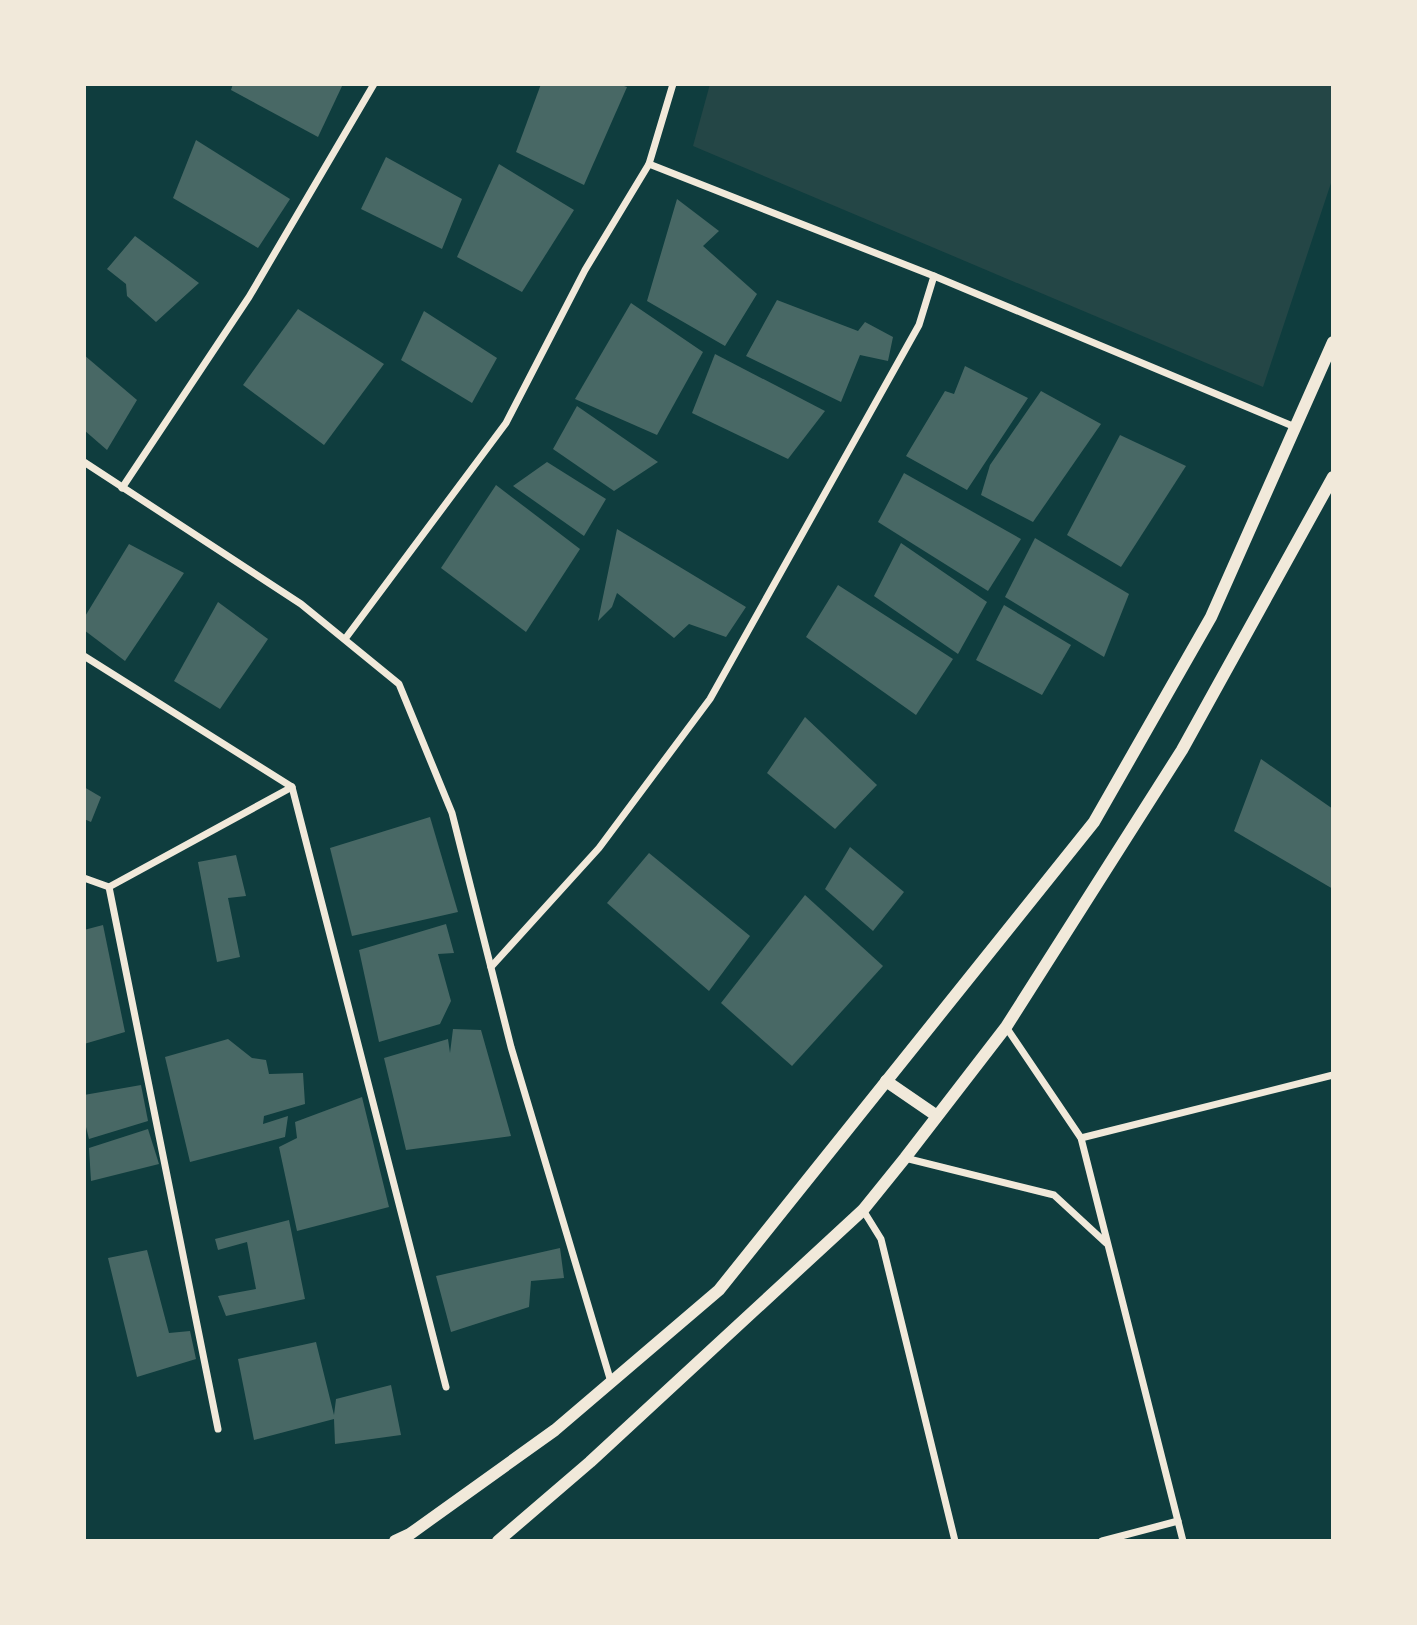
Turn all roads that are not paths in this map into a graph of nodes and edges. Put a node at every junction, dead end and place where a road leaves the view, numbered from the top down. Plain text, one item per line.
1 (374, 84) edge
2 (673, 84) edge
3 (649, 164) junction
4 (934, 276) junction
5 (1333, 342) edge
6 (1295, 428) junction
7 (84, 461) edge
8 (1333, 477) edge
9 (122, 488) junction
10 (345, 639) junction
11 (84, 656) edge
12 (292, 787) junction
13 (84, 878) edge
14 (109, 887) junction
15 (491, 967) junction
16 (1006, 1027) junction
17 (1333, 1075) edge
18 (886, 1081) junction
19 (937, 1116) junction
20 (1081, 1139) junction
21 (905, 1158) junction
22 (863, 1210) junction
23 (1107, 1243) junction
24 (611, 1382) junction
25 (446, 1387) dead end
26 (218, 1429) dead end
27 (1178, 1521) junction
28 (395, 1541) edge
29 (498, 1541) edge
30 (956, 1541) edge
31 (1102, 1541) edge
32 (1183, 1541) edge

1 - 9 street
2 - 3 street
3 - 4 street
3 - 10 street
4 - 6 street
4 - 15 street
5 - 6 street
6 - 18 street
7 - 9 street
8 - 16 street
9 - 10 street
10 - 15 street
11 - 12 street
12 - 14 street
12 - 25 street
13 - 14 street
14 - 26 street
15 - 24 street
16 - 19 street
16 - 20 street
17 - 20 street
18 - 19 street
18 - 24 street
19 - 21 street
20 - 23 street
21 - 22 street
21 - 23 street
22 - 29 street
22 - 30 street
23 - 27 street
24 - 28 street
27 - 31 street
27 - 32 street

